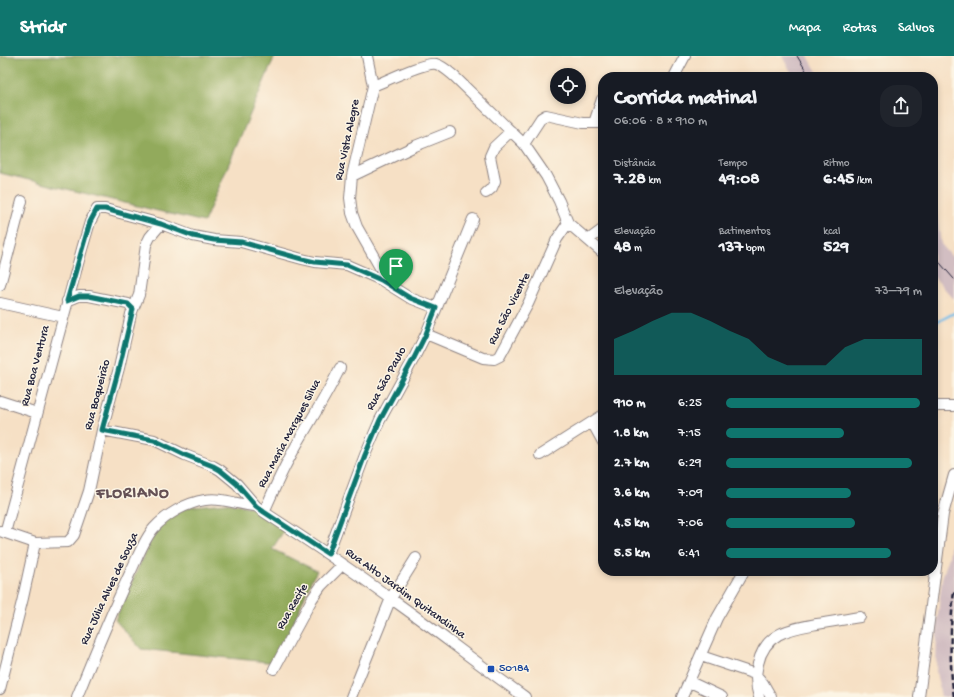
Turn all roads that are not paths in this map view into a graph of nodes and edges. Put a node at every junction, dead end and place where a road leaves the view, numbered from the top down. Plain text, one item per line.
1 (367, 56) edge
2 (685, 56) edge
3 (677, 72) edge
4 (373, 86) junction
5 (598, 123) edge
6 (511, 131) junction
7 (450, 132) dead end
8 (524, 144) junction
9 (352, 176) junction
10 (486, 193) dead end
11 (22, 201) dead end
12 (473, 219) dead end
13 (568, 223) junction
14 (161, 224) junction
15 (598, 233) edge
16 (588, 240) junction
17 (598, 249) edge
18 (0, 285) edge
19 (396, 290) junction
20 (67, 301) junction
21 (0, 303) edge
22 (436, 308) junction
23 (133, 309) junction
24 (63, 317) junction
25 (426, 334) junction
26 (340, 368) dead end
27 (0, 401) edge
28 (938, 406) edge
29 (954, 406) edge
30 (37, 413) junction
31 (598, 418) edge
32 (592, 422) junction
33 (102, 430) junction
34 (598, 433) edge
35 (540, 455) dead end
36 (954, 475) edge
37 (256, 506) junction
38 (264, 512) junction
39 (938, 513) edge
40 (3, 532) edge
41 (35, 543) junction
42 (328, 554) junction
43 (416, 558) dead end
44 (343, 564) junction
45 (741, 576) edge
46 (931, 576) edge
47 (391, 598) junction
48 (860, 617) dead end
49 (701, 656) junction
50 (274, 669) dead end
51 (756, 674) junction
52 (690, 682) junction
53 (0, 688) edge
54 (76, 697) edge
55 (351, 697) edge
56 (525, 697) edge
57 (682, 697) edge
58 (722, 697) edge
59 (760, 697) edge
60 (771, 697) edge
61 (918, 697) edge

1 - 4 street, Rua Vista Alegre
2 - 3 street
4 - 6 street
4 - 9 street, Rua Vista Alegre
5 - 8 street
6 - 8 street
6 - 10 street
7 - 9 street
8 - 13 street
9 - 19 street, Rua Vista Alegre
11 - 18 street
12 - 22 street, Rua São Paulo
13 - 16 street
13 - 25 street, Rua São Vicente
14 - 19 street
14 - 20 street, Rua Boa Ventura
14 - 23 street, Rua Boqueirão
15 - 16 street
16 - 17 street
19 - 22 street
20 - 23 street
20 - 24 street, Rua Boa Ventura
21 - 24 street
22 - 25 street, Rua São Paulo
23 - 33 street, Rua Boqueirão
24 - 30 street, Rua Boa Ventura
25 - 42 street, Rua São Paulo
26 - 38 street, Rua Maria Marques Silva
27 - 30 street
28 - 29 street
30 - 40 street, Rua Boa Ventura
31 - 32 street
32 - 34 street
32 - 35 street
33 - 37 street, Rua Alto Jardim Quitandinha
33 - 41 street, Rua Boqueirão
36 - 39 street
37 - 38 street, Rua Alto Jardim Quitandinha
37 - 54 street, Rua Júlia Alves de Souza
38 - 42 street, Rua Alto Jardim Quitandinha
40 - 41 street
41 - 53 street
42 - 44 street, Rua Alto Jardim Quitandinha
43 - 47 street
44 - 47 street, Rua Alto Jardim Quitandinha
44 - 50 street, Rua Recife
45 - 49 street
46 - 61 street
47 - 55 street
47 - 56 street, Rua Alto Jardim Quitandinha
48 - 51 street
49 - 51 street
49 - 52 street
51 - 59 street
51 - 60 street
52 - 57 street
52 - 58 street

